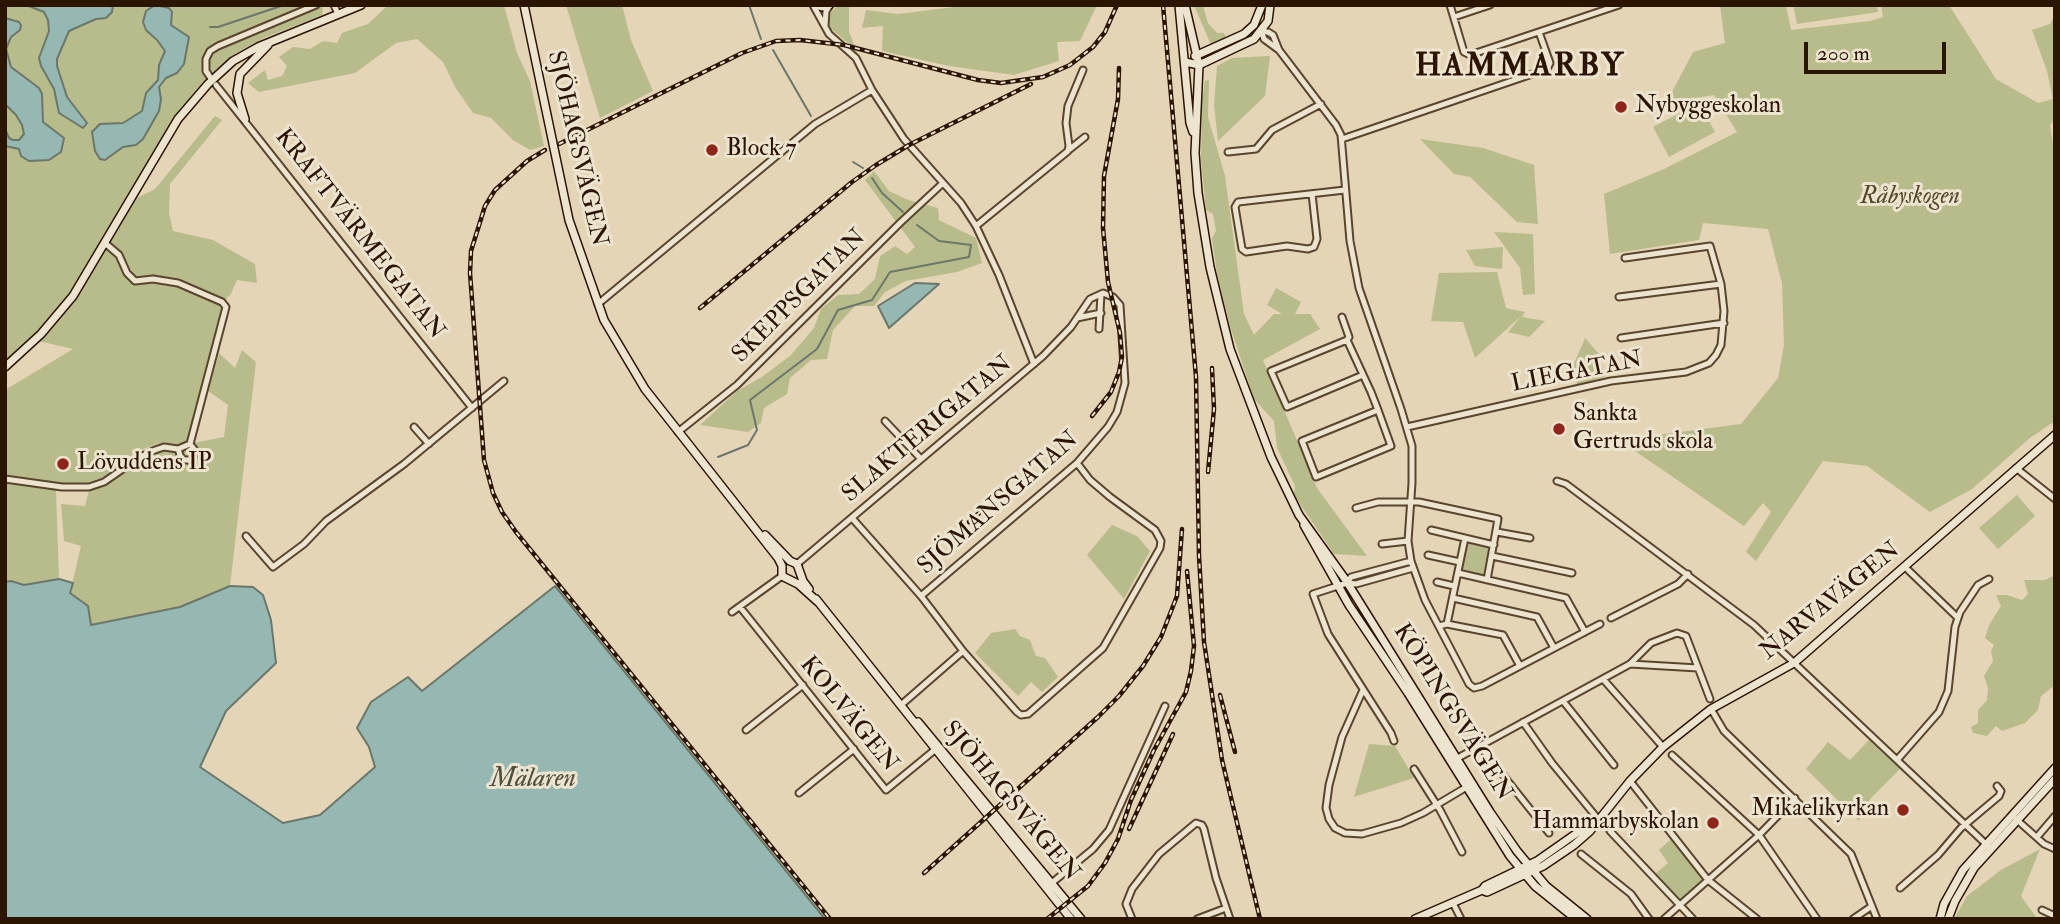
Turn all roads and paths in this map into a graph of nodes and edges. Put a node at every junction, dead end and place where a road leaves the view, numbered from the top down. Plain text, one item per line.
1 (316, 5) edge
2 (334, 5) edge
3 (361, 5) edge
4 (524, 5) edge
5 (814, 5) edge
6 (830, 5) edge
7 (1179, 5) edge
8 (1185, 5) edge
9 (1262, 5) edge
10 (1270, 5) edge
11 (1450, 5) edge
12 (1490, 5) edge
13 (1619, 5) edge
14 (338, 14) junction
15 (1454, 17) junction
16 (1254, 25) junction
17 (824, 26) junction
18 (1261, 32) junction
19 (1539, 32) junction
20 (274, 39) junction
21 (1195, 42) junction
22 (1234, 44) junction
23 (1209, 50) junction
24 (1198, 54) junction
25 (1212, 60) junction
26 (1185, 62) junction
27 (1199, 65) junction
28 (1083, 70) dead end
29 (210, 77) dead end
30 (216, 85) dead end
31 (1199, 86) junction
32 (872, 90) junction
33 (1321, 104) junction
34 (245, 119) junction
35 (1194, 136) junction
36 (1085, 137) dead end
37 (1342, 139) junction
38 (1068, 151) junction
39 (1228, 152) dead end
40 (943, 183) junction
41 (1345, 190) junction
42 (1312, 194) junction
43 (976, 226) junction
44 (105, 243) junction
45 (1625, 258) dead end
46 (1721, 284) junction
47 (1099, 295) junction
48 (1619, 297) dead end
49 (597, 304) junction
50 (1101, 313) junction
51 (1342, 317) dead end
52 (1077, 318) junction
53 (1724, 323) junction
54 (1100, 329) dead end
55 (1621, 338) dead end
56 (1347, 340) junction
57 (1034, 364) junction
58 (5, 367) edge
59 (1363, 375) junction
60 (503, 381) dead end
61 (472, 408) junction
62 (1378, 410) junction
63 (885, 421) dead end
64 (414, 427) dead end
65 (1407, 427) junction
66 (678, 432) junction
67 (2055, 435) edge
68 (190, 444) junction
69 (429, 444) junction
70 (178, 449) junction
71 (921, 459) junction
72 (1077, 463) junction
73 (2016, 468) junction
74 (5, 479) edge
75 (1557, 481) dead end
76 (2055, 499) edge
77 (1410, 501) junction
78 (739, 507) junction
79 (1356, 508) dead end
80 (1299, 515) junction
81 (852, 518) junction
82 (1431, 530) dead end
83 (1497, 532) junction
84 (246, 536) dead end
85 (1465, 538) junction
86 (1530, 538) dead end
87 (1408, 541) junction
88 (1382, 544) dead end
89 (1494, 545) junction
90 (1428, 555) dead end
91 (1492, 556) junction
92 (1411, 561) junction
93 (1460, 562) junction
94 (782, 566) junction
95 (795, 566) junction
96 (1413, 568) junction
97 (1906, 568) junction
98 (1458, 573) junction
99 (1572, 573) dead end
100 (1688, 574) junction
101 (782, 576) junction
102 (1989, 579) dead end
103 (790, 580) junction
104 (1487, 580) junction
105 (1437, 582) dead end
106 (1347, 583) junction
107 (1338, 586) junction
108 (1454, 586) junction
109 (921, 596) junction
110 (1453, 598) junction
111 (818, 602) junction
112 (740, 607) junction
113 (732, 612) dead end
114 (1611, 618) dead end
115 (1958, 618) junction
116 (1447, 624) junction
117 (1600, 624) dead end
118 (1439, 626) junction
119 (1585, 632) junction
120 (1554, 648) junction
121 (963, 651) junction
122 (1794, 663) junction
123 (1630, 664) junction
124 (1520, 666) junction
125 (1698, 668) junction
126 (1603, 679) junction
127 (803, 685) junction
128 (1363, 690) junction
129 (1710, 699) dead end
130 (1563, 701) junction
131 (901, 705) junction
132 (1165, 706) dead end
133 (1711, 709) junction
134 (1523, 722) junction
135 (746, 730) dead end
136 (1394, 741) dead end
137 (1480, 746) junction
138 (1663, 747) junction
139 (937, 748) junction
140 (854, 749) junction
141 (1672, 755) dead end
142 (1897, 760) junction
143 (1453, 761) junction
144 (1614, 765) dead end
145 (2055, 768) edge
146 (1414, 769) dead end
147 (2055, 779) edge
148 (1630, 780) junction
149 (1469, 786) junction
150 (1997, 786) dead end
151 (799, 793) dead end
152 (1795, 798) junction
153 (1436, 806) junction
154 (2055, 817) edge
155 (2015, 818) junction
156 (1598, 819) junction
157 (1965, 825) junction
158 (1610, 831) dead end
159 (1549, 833) dead end
160 (1759, 835) junction
161 (2036, 837) junction
162 (1498, 838) junction
163 (1988, 846) junction
164 (2055, 849) edge
165 (1462, 852) dead end
166 (1581, 854) dead end
167 (1521, 855) junction
168 (1545, 857) junction
169 (1513, 860) junction
170 (1526, 870) junction
171 (1504, 877) junction
172 (1709, 880) junction
173 (1050, 885) junction
174 (1900, 888) dead end
175 (1482, 890) junction
176 (1453, 903) junction
177 (1680, 905) junction
178 (1872, 906) junction
179 (1226, 908) junction
180 (2042, 910) dead end
181 (1069, 916) edge
182 (2055, 916) edge
183 (1081, 919) edge
184 (1132, 919) edge
185 (1198, 919) edge
186 (1230, 919) edge
187 (1415, 919) edge
188 (1461, 919) edge
189 (1576, 919) edge
190 (1587, 919) edge
191 (1649, 919) edge
192 (1664, 919) edge
193 (1693, 919) edge
194 (1757, 919) edge
195 (1817, 919) edge
196 (1853, 919) edge
197 (1877, 919) edge
198 (1940, 919) edge
199 (1948, 919) edge

1 - 29 street
2 - 14 street
3 - 14 main road
4 - 49 main road, SJÖHAGSVÄGEN
5 - 6 main road
5 - 17 street
6 - 17 street
7 - 26 main road, KÖPINGSVÄGEN
8 - 21 main road, KÖPINGSVÄGEN
9 - 16 main road
10 - 18 main road
11 - 15 street
12 - 15 street
13 - 19 street
14 - 20 main road
15 - 19 street
16 - 18 main road
16 - 22 main road
17 - 32 street
18 - 22 main road
18 - 33 street
19 - 37 street
20 - 34 main road
20 - 44 main road
21 - 23 main road
21 - 24 main road, KÖPINGSVÄGEN
22 - 23 main road
22 - 25 main road
23 - 24 main road
24 - 26 main road
24 - 27 main road, KÖPINGSVÄGEN
25 - 27 main road
25 - 31 main road
26 - 27 main road
26 - 35 main road, KÖPINGSVÄGEN
27 - 31 main road, KÖPINGSVÄGEN
28 - 38 street
30 - 34 street, KRAFTVÄRMEGATAN
31 - 35 main road, KÖPINGSVÄGEN
32 - 40 street
32 - 49 street
33 - 37 street
33 - 39 street
34 - 61 street, KRAFTVÄRMEGATAN
35 - 80 main road, KÖPINGSVÄGEN
36 - 38 street
37 - 41 street
38 - 43 street
40 - 43 street
40 - 66 street, SKEPPSGATAN
41 - 42 street
41 - 65 street
42 - 42 street
43 - 57 street
44 - 58 main road
44 - 68 street
45 - 46 street, LIEGATAN
46 - 48 street
46 - 53 street, LIEGATAN
47 - 50 street
47 - 52 street, SLAKTERIGATAN
47 - 72 street, SJÖMANSGATAN
49 - 66 main road, SJÖHAGSVÄGEN
50 - 52 street
50 - 54 street
51 - 56 street
52 - 57 street, SLAKTERIGATAN
53 - 55 street, LIEGATAN
53 - 65 street, LIEGATAN
56 - 59 street
56 - 59 street
57 - 71 street, SLAKTERIGATAN
59 - 62 street
60 - 61 street
61 - 69 street
62 - 62 street
63 - 71 street
64 - 69 street
65 - 77 street
66 - 78 main road, SJÖHAGSVÄGEN
67 - 73 main road, NARVAVÄGEN
68 - 70 street
68 - 70 street
69 - 84 street
70 - 74 street
71 - 81 street, SLAKTERIGATAN
72 - 109 street, SJÖMANSGATAN
72 - 121 street
73 - 76 street
73 - 97 main road, NARVAVÄGEN
75 - 100 street
77 - 79 street
77 - 83 street
77 - 87 street
78 - 94 main road, SJÖHAGSVÄGEN
78 - 95 main road, SJÖHAGSVÄGEN
80 - 106 main road, KÖPINGSVÄGEN
80 - 107 main road, KÖPINGSVÄGEN
81 - 95 street, SLAKTERIGATAN
81 - 109 street
82 - 85 street
83 - 86 street
83 - 89 street
85 - 89 street
85 - 93 street
87 - 88 street
87 - 92 street
89 - 91 street
90 - 93 street
91 - 99 street
91 - 104 street
92 - 96 street
92 - 106 street
93 - 98 street
94 - 95 main road
94 - 101 main road
95 - 103 main road
95 - 111 main road, SJÖHAGSVÄGEN
96 - 106 street
96 - 118 street
97 - 115 street
97 - 122 main road, NARVAVÄGEN
98 - 104 street
98 - 108 street
100 - 114 street
100 - 122 street
101 - 103 main road, SJÖHAGSVÄGEN
101 - 112 street
102 - 115 street
103 - 111 main road, SJÖHAGSVÄGEN
104 - 119 street
105 - 108 street
106 - 107 street
106 - 143 main road, KÖPINGSVÄGEN
107 - 128 street
107 - 143 main road, KÖPINGSVÄGEN
108 - 110 street
109 - 121 street
110 - 116 street
110 - 120 street
111 - 131 main road, SJÖHAGSVÄGEN
112 - 113 street
112 - 127 street, KOLVÄGEN
115 - 142 street
116 - 118 street
116 - 124 street
117 - 119 street
118 - 124 street
119 - 120 street
120 - 124 street
121 - 131 street
122 - 133 main road, NARVAVÄGEN
122 - 142 street
123 - 125 street
123 - 125 street
123 - 126 street
125 - 129 street
126 - 130 street
126 - 138 street
127 - 135 street
127 - 140 street, KOLVÄGEN
128 - 136 street
128 - 153 street
130 - 134 street
130 - 144 street
131 - 139 main road, SJÖHAGSVÄGEN
132 - 173 street
133 - 138 main road, NARVAVÄGEN
133 - 152 street
134 - 137 street
134 - 156 street
137 - 143 street
137 - 159 street
138 - 148 main road, NARVAVÄGEN
139 - 140 street, KOLVÄGEN
139 - 173 main road, SJÖHAGSVÄGEN
140 - 151 street
141 - 160 street
142 - 157 street
143 - 149 main road, KÖPINGSVÄGEN
145 - 155 main road
146 - 153 street
147 - 155 main road
148 - 156 main road, NARVAVÄGEN
148 - 172 street
149 - 153 street
149 - 162 main road, KÖPINGSVÄGEN
149 - 167 main road, KÖPINGSVÄGEN
150 - 157 street
152 - 160 street
152 - 178 street
153 - 165 street
154 - 161 street
155 - 161 street
155 - 163 main road
156 - 168 main road, NARVAVÄGEN
156 - 170 main road, NARVAVÄGEN
157 - 163 street
157 - 174 street
158 - 177 street
160 - 172 street
160 - 195 street
161 - 164 street
162 - 169 main road, KÖPINGSVÄGEN
162 - 170 main road
163 - 198 main road
163 - 199 main road
166 - 191 street
167 - 168 main road
167 - 170 main road, KÖPINGSVÄGEN
168 - 170 main road, NARVAVÄGEN
169 - 170 main road, KÖPINGSVÄGEN
169 - 171 main road
170 - 171 main road
170 - 175 main road
170 - 189 main road, KÖPINGSVÄGEN
170 - 190 main road
171 - 175 main road
172 - 177 street
172 - 194 street
173 - 181 main road, SJÖHAGSVÄGEN
175 - 176 main road
176 - 187 main road
176 - 188 street
177 - 192 street
177 - 193 street
178 - 196 street
178 - 197 street
179 - 184 street
179 - 185 street
179 - 186 street
180 - 182 street
181 - 183 main road, SJÖHAGSVÄGEN

